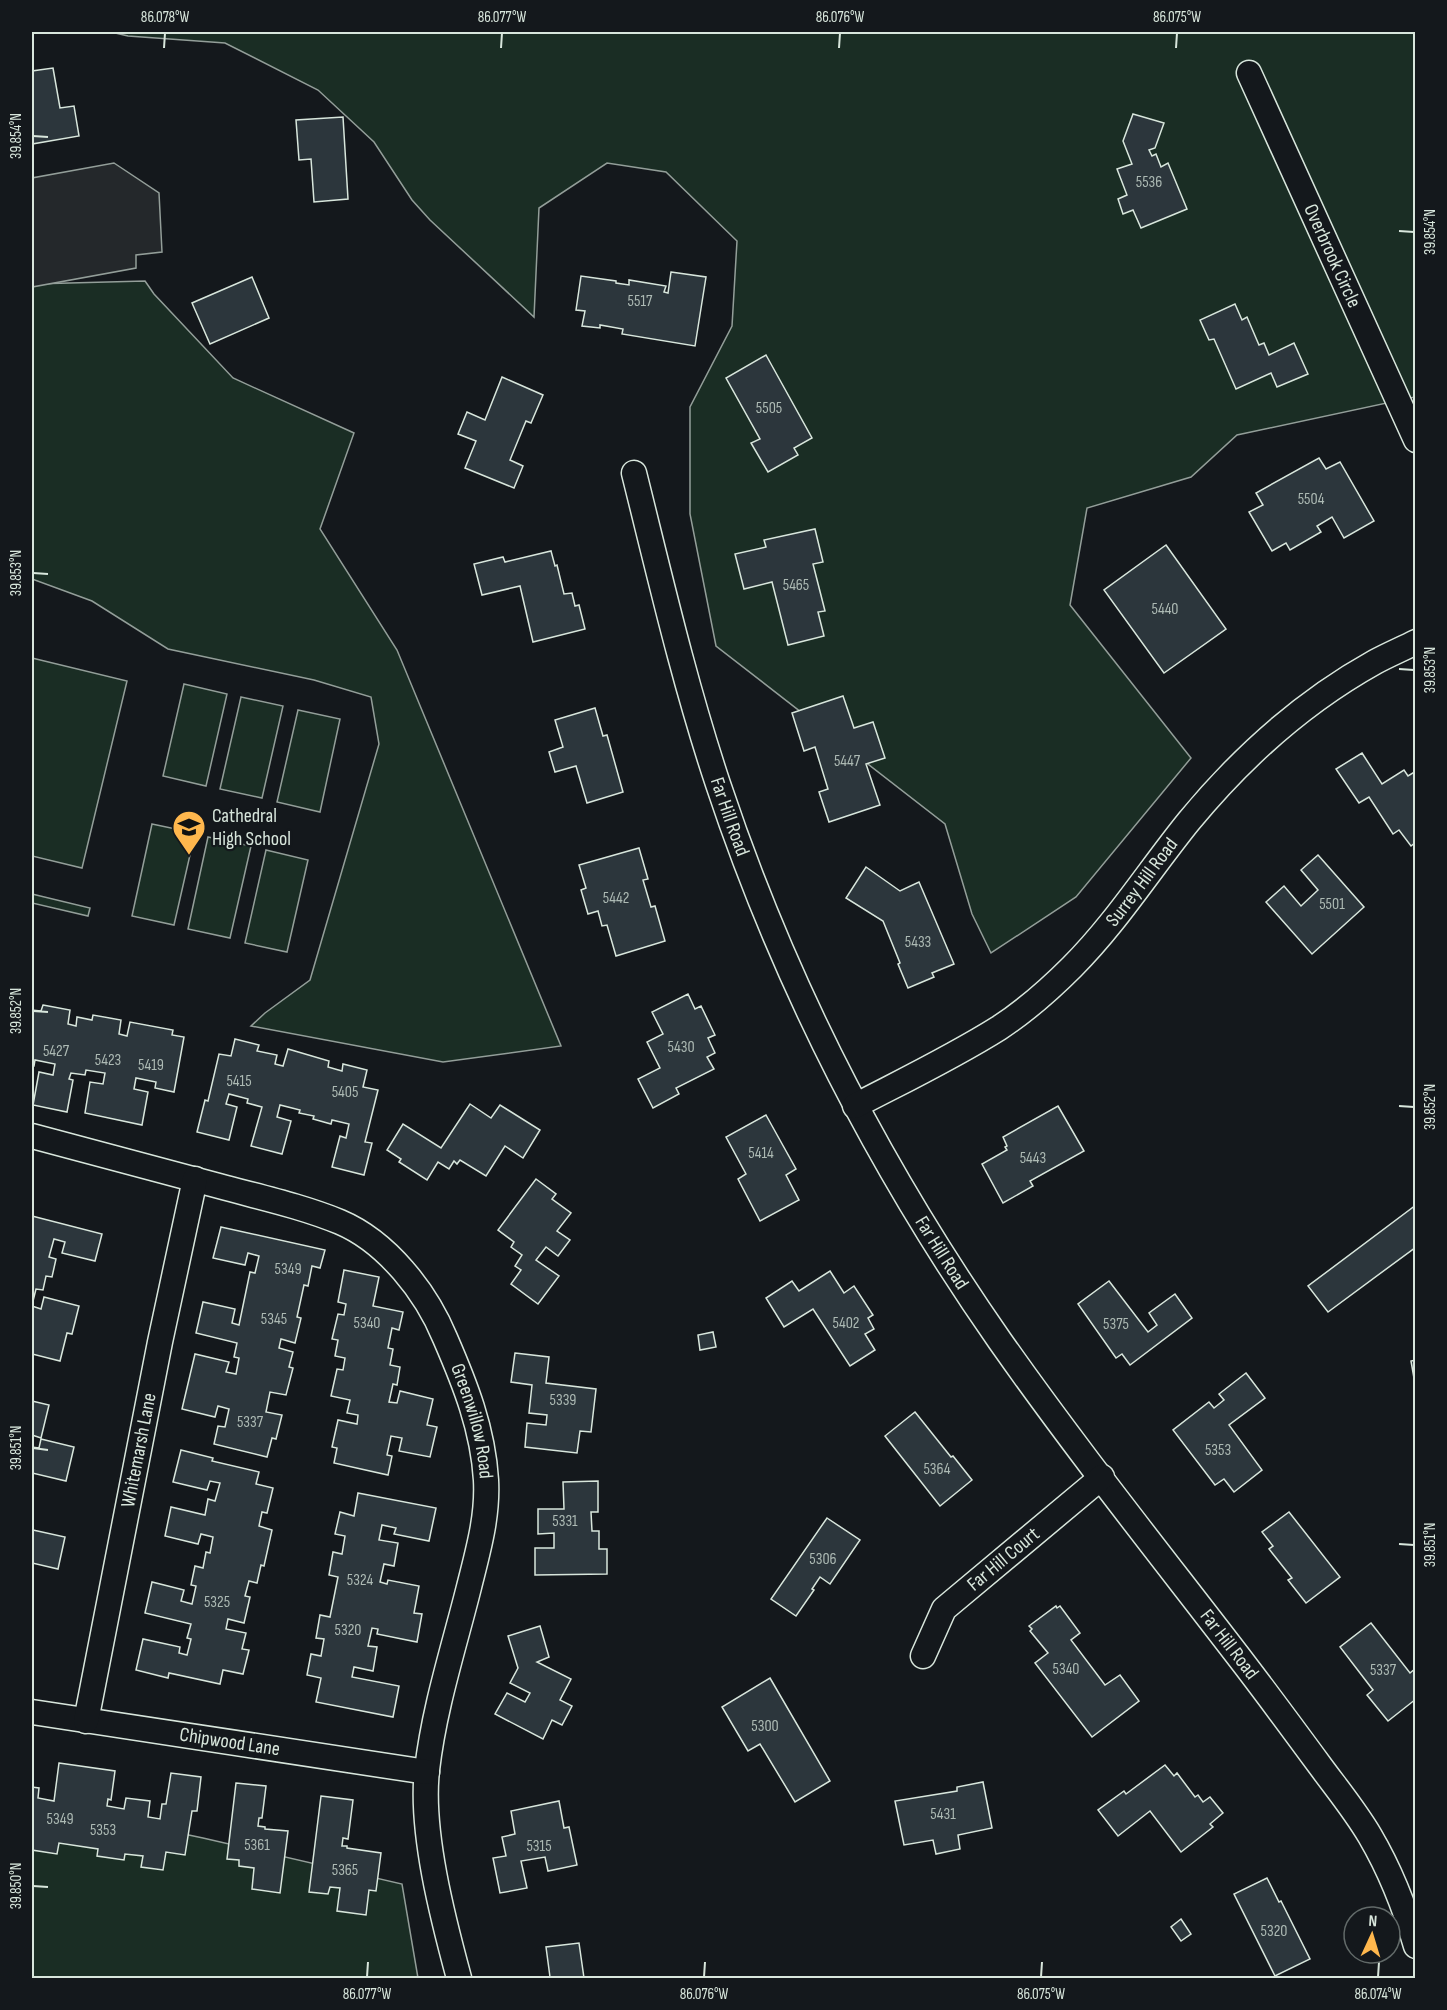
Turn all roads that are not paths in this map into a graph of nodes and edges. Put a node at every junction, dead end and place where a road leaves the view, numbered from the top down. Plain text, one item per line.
1 (1250, 73) dead end
2 (1416, 440) edge
3 (634, 473) dead end
4 (1416, 642) edge
5 (855, 1106) junction
6 (32, 1136) edge
7 (195, 1179) junction
8 (1102, 1477) junction
9 (923, 1656) dead end
10 (32, 1712) edge
11 (86, 1721) junction
12 (427, 1772) junction
13 (1416, 1946) edge
14 (459, 1978) edge

1 - 2 street, Overbrook Circle
3 - 5 street, Far Hill Road
4 - 5 street, Surrey Hill Road
5 - 8 street, Far Hill Road
6 - 7 street, Greenwillow Road
7 - 11 street, Whitemarsh Lane
7 - 12 street, Greenwillow Road
8 - 9 street, Far Hill Court
8 - 13 street, Far Hill Road
10 - 11 street, Chipwood Lane
11 - 12 street, Chipwood Lane
12 - 14 street, Greenwillow Road

